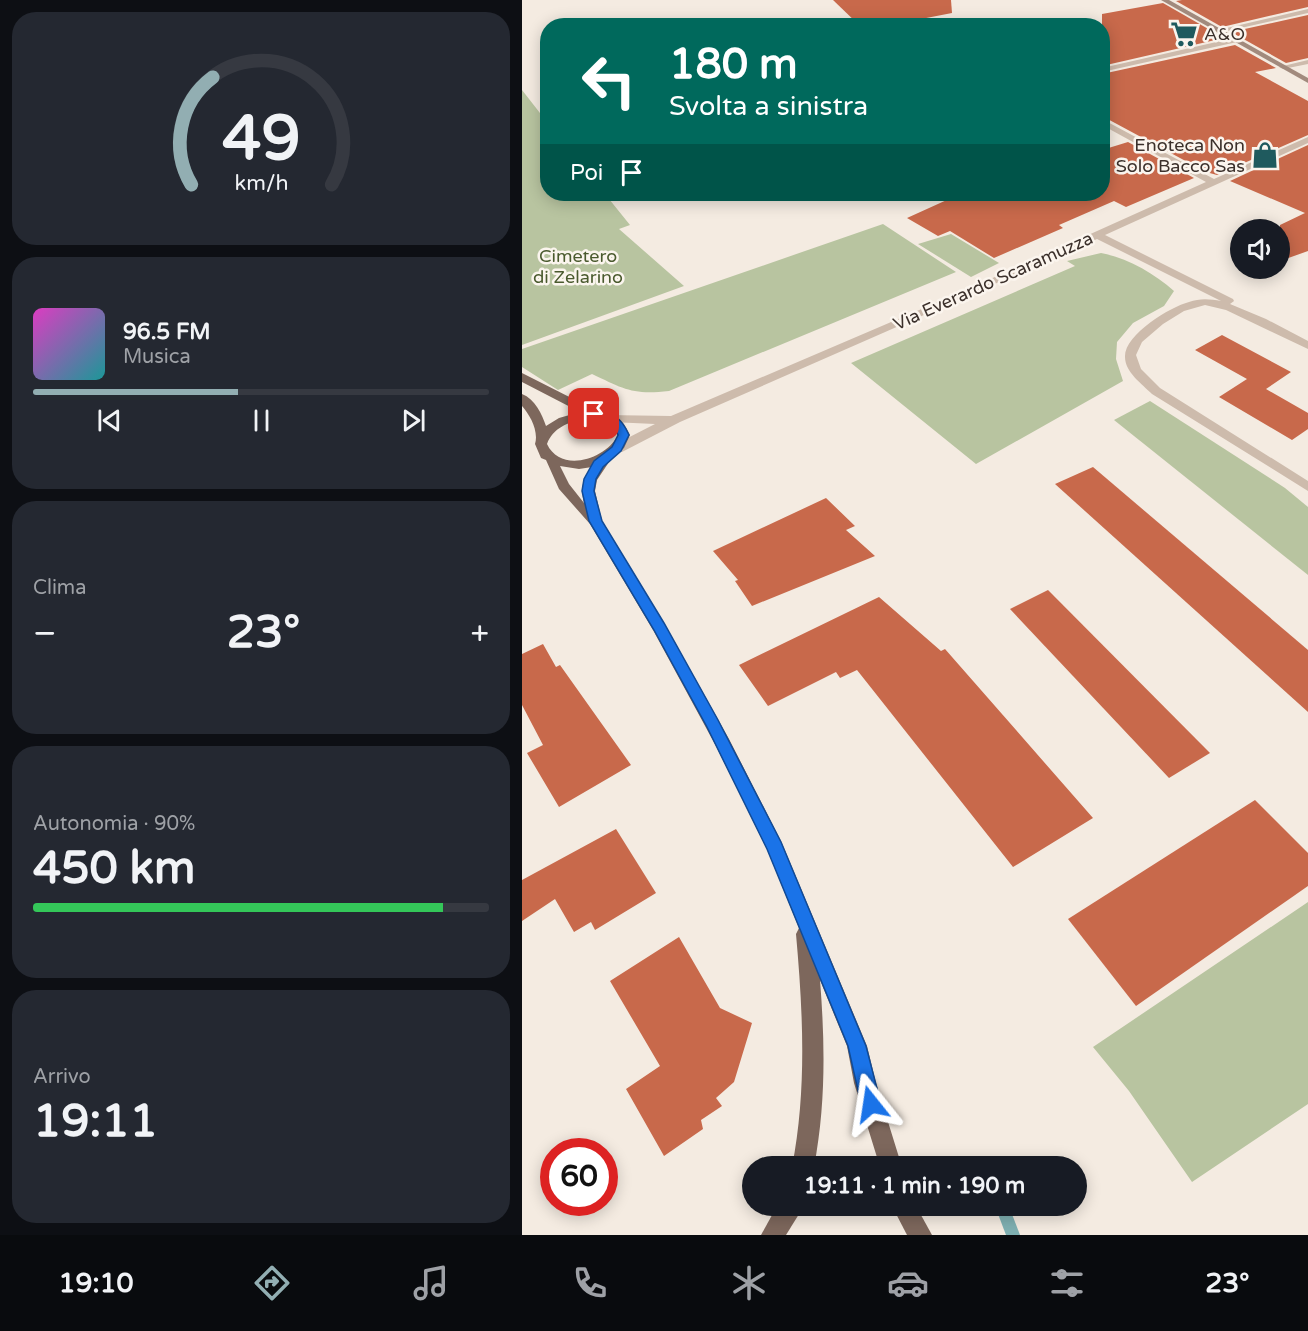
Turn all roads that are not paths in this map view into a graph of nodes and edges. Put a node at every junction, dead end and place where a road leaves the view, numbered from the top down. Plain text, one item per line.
1 (1164, 0) edge
2 (1308, 11) edge
3 (1218, 31) junction
4 (1234, 40) junction
5 (1308, 62) edge
6 (1110, 68) edge
7 (1282, 68) junction
8 (1308, 81) edge
9 (1110, 125) edge
10 (1308, 140) edge
11 (1214, 183) junction
12 (1097, 235) junction
13 (1181, 276) junction
14 (1182, 307) junction
15 (1269, 326) junction
16 (1308, 346) edge
17 (522, 378) edge
18 (522, 398) edge
19 (594, 414) junction
20 (611, 418) junction
21 (676, 419) junction
22 (543, 438) junction
23 (612, 452) junction
24 (552, 459) junction
25 (1308, 487) edge
26 (595, 521) junction
27 (805, 922) junction
28 (805, 1156) edge
29 (888, 1156) edge
30 (785, 1216) edge
31 (909, 1216) edge
32 (773, 1234) edge
33 (920, 1235) edge

1 - 3 street
2 - 3 street
3 - 4 street
4 - 6 street
4 - 7 street
5 - 7 street
7 - 8 street
9 - 11 street
10 - 11 street, Via Everardo Scaramuzza
11 - 12 street, Via Everardo Scaramuzza
12 - 13 street
12 - 21 street, Via Everardo Scaramuzza
13 - 14 street
13 - 15 street
14 - 15 street
14 - 25 street
15 - 16 street
17 - 19 main road
18 - 22 main road
19 - 20 main road
19 - 22 main road
20 - 21 street, Via Everardo Scaramuzza
20 - 23 main road
21 - 23 street, Via Everardo Scaramuzza
22 - 24 main road, Via Everardo Scaramuzza
23 - 24 main road
23 - 26 main road, Via Everardo Scaramuzza
24 - 26 main road, Via Everardo Scaramuzza
26 - 27 main road, Via Everardo Scaramuzza
27 - 28 main road, Via Everardo Scaramuzza
27 - 29 main road, Via Everardo Scaramuzza
30 - 32 main road
31 - 33 main road

